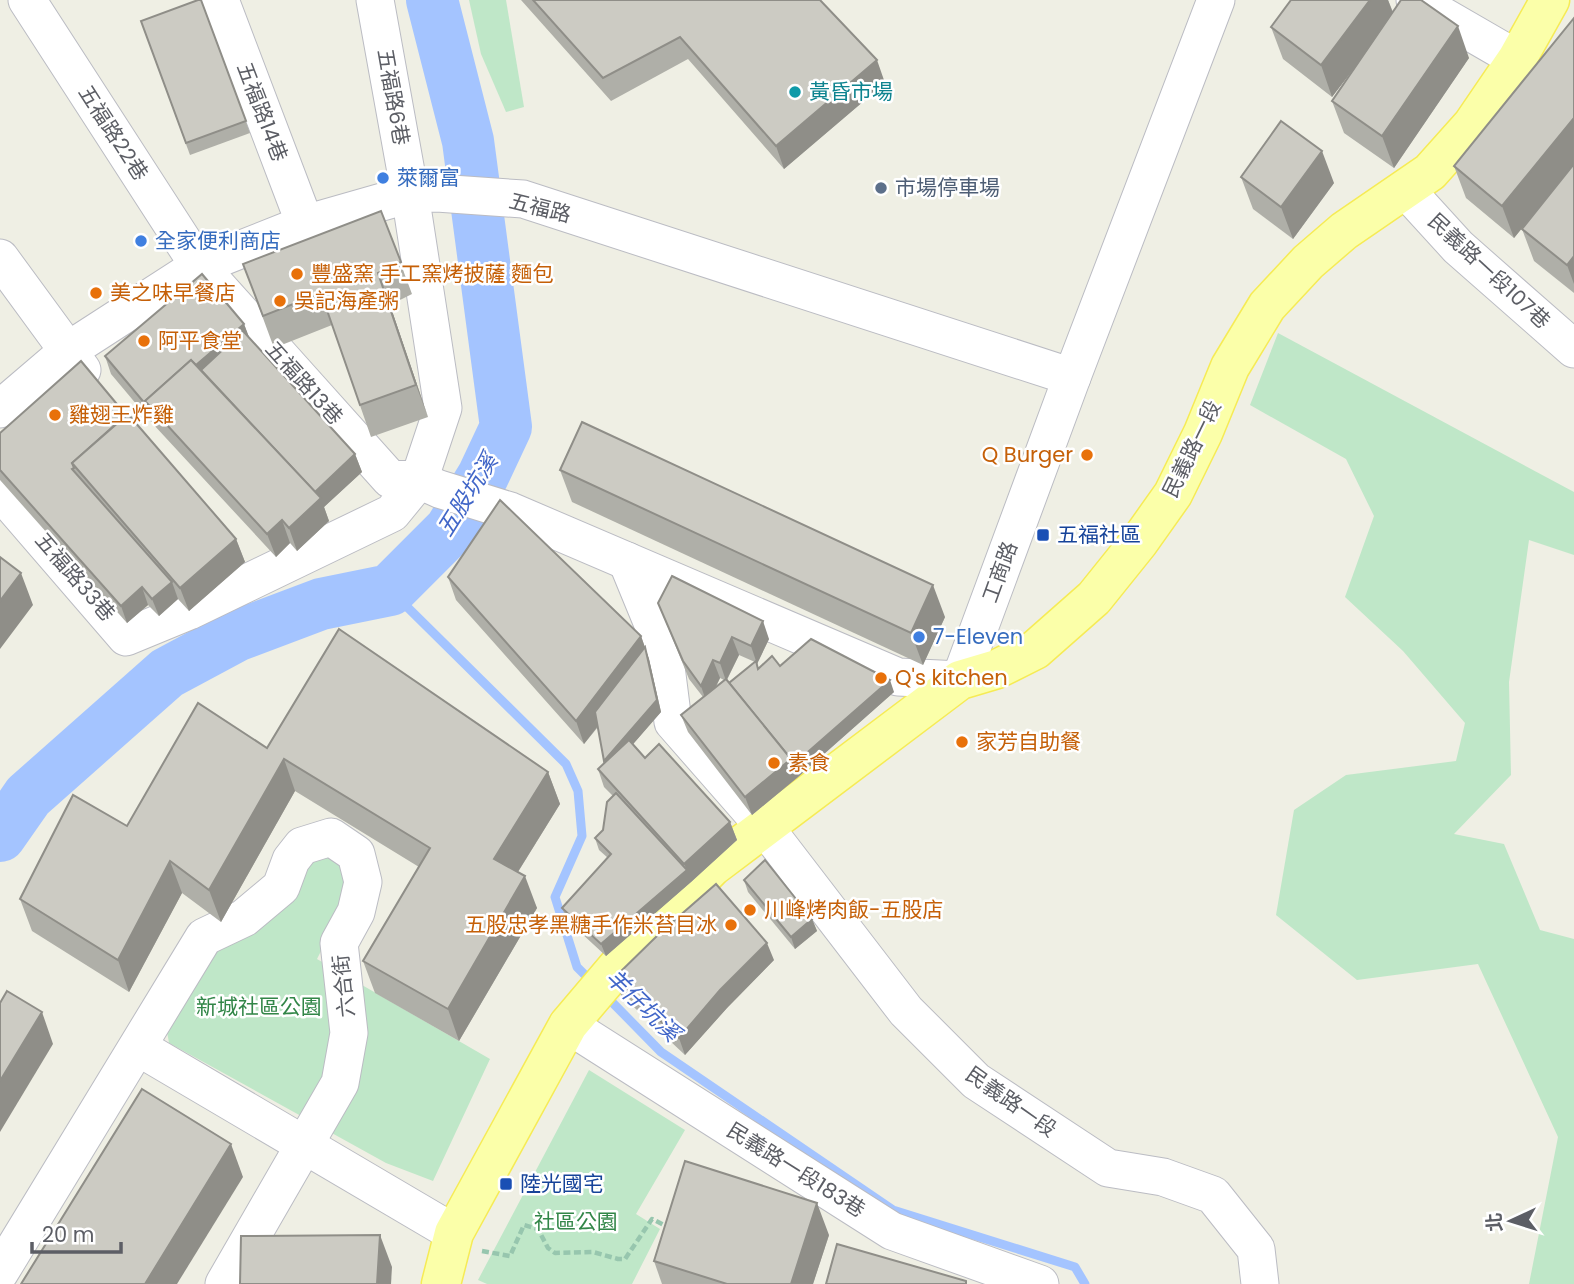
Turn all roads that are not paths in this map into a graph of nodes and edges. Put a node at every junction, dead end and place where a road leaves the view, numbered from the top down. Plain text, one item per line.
1 (27, 0) edge
2 (220, 0) edge
3 (375, 0) edge
4 (1216, 0) edge
5 (1415, 0) edge
6 (1550, 0) edge
7 (1517, 59) junction
8 (1406, 190) junction
9 (424, 194) junction
10 (305, 224) junction
11 (0, 258) edge
12 (199, 266) junction
13 (1574, 349) edge
14 (69, 350) junction
15 (1072, 377) junction
16 (104, 398) edge
17 (0, 409) edge
18 (429, 484) junction
19 (0, 491) edge
20 (229, 551) edge
21 (627, 561) junction
22 (258, 578) junction
23 (960, 680) junction
24 (764, 827) junction
25 (568, 1025) junction
26 (138, 1047) junction
27 (306, 1147) junction
28 (452, 1240) junction
29 (0, 1272) edge
30 (224, 1284) edge
31 (441, 1284) edge
32 (1040, 1284) edge
33 (1261, 1284) edge

1 - 12 street, 五福路22巷
2 - 10 street, 五福路14巷
3 - 9 street, 五福路6巷
4 - 15 street, 工商路
5 - 7 street
6 - 7 main road, 民義路一段
7 - 8 main road, 民義路一段
8 - 13 street, 民義路一段107巷
8 - 23 main road, 民義路一段
9 - 10 street, 五福路
9 - 15 street, 五福路
9 - 18 street, 五福路6巷
10 - 12 street, 五福路
11 - 14 street
12 - 14 street, 五福路
12 - 18 street, 五福路13巷
14 - 16 street
14 - 17 street, 五福路
15 - 23 street, 工商路
18 - 21 street
18 - 22 street
19 - 22 street, 五福路33巷
20 - 22 street
21 - 23 street
21 - 24 street
23 - 24 main road, 民義路一段
24 - 25 main road, 民義路一段
24 - 33 street, 民義路一段
25 - 28 main road, 民義路一段
25 - 32 street, 民義路一段183巷
26 - 27 street
26 - 27 street, 六合街
26 - 29 street, 六合街
27 - 28 street
27 - 30 street, 六合街
28 - 31 main road, 民義路一段

